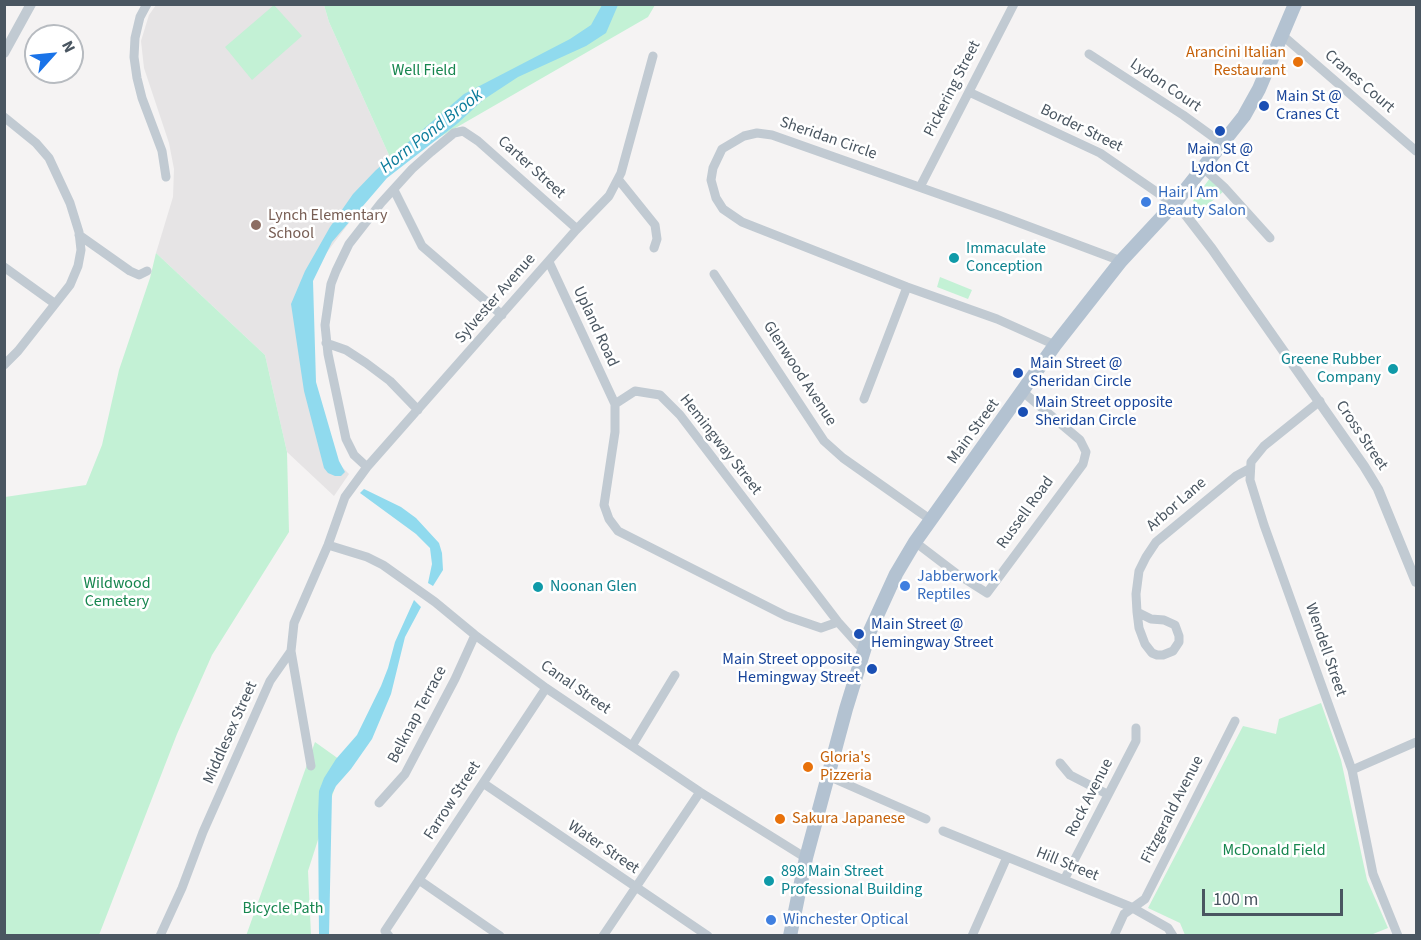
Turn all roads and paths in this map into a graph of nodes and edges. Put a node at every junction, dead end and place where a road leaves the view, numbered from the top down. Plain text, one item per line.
1 (31, 4) edge
2 (147, 4) edge
3 (1014, 4) edge
4 (1292, 5) edge
5 (1282, 35) junction
6 (4, 53) edge
7 (1089, 54) dead end
8 (653, 56) dead end
9 (969, 92) junction
10 (4, 117) edge
11 (1223, 144) junction
12 (1416, 151) edge
13 (1203, 168) junction
14 (166, 177) dead end
15 (618, 179) junction
16 (920, 187) junction
17 (394, 190) junction
18 (1174, 204) junction
19 (577, 229) junction
20 (80, 235) junction
21 (1270, 238) dead end
22 (654, 248) dead end
23 (1121, 261) junction
24 (549, 262) junction
25 (4, 267) edge
26 (147, 271) dead end
27 (714, 274) dead end
28 (907, 287) junction
29 (54, 303) junction
30 (502, 315) junction
31 (326, 343) junction
32 (1055, 345) junction
33 (4, 365) edge
34 (1023, 392) junction
35 (864, 399) dead end
36 (1320, 401) junction
37 (615, 404) junction
38 (418, 410) junction
39 (367, 467) junction
40 (1250, 469) junction
41 (931, 519) junction
42 (915, 542) junction
43 (328, 545) junction
44 (1416, 582) edge
45 (1137, 612) junction
46 (838, 622) junction
47 (475, 635) junction
48 (291, 651) junction
49 (864, 651) junction
50 (675, 675) dead end
51 (546, 688) junction
52 (1235, 722) dead end
53 (1136, 728) dead end
54 (1416, 742) edge
55 (633, 746) junction
56 (1060, 763) dead end
57 (311, 766) dead end
58 (1352, 770) junction
59 (828, 776) junction
60 (483, 783) junction
61 (700, 792) junction
62 (1107, 794) junction
63 (379, 803) dead end
64 (926, 819) dead end
65 (944, 831) dead end
66 (1007, 856) junction
67 (806, 858) junction
68 (419, 880) junction
69 (1064, 880) junction
70 (635, 887) junction
71 (1131, 907) junction
72 (387, 933) edge
73 (160, 936) edge
74 (500, 936) edge
75 (603, 936) edge
76 (708, 936) edge
77 (790, 936) edge
78 (972, 936) edge
79 (1114, 936) edge
80 (1173, 936) edge
81 (1398, 936) edge

1 - 6 street
2 - 14 street
3 - 9 street, Pickering Street
4 - 5 main road, Main Street
5 - 11 main road, Main Street
5 - 12 street, Cranes Court
7 - 11 street, Lydon Court
8 - 15 street, Sylvester Avenue
9 - 16 street, Pickering Street
9 - 18 street, Border Street
10 - 20 street
11 - 13 main road, Main Street
13 - 18 main road, Main Street
13 - 21 street
15 - 19 street, Sylvester Avenue
15 - 22 street
16 - 23 street, Sheridan Circle
16 - 28 street, Sheridan Circle
17 - 19 street, Carter Street
17 - 30 street
17 - 31 street
18 - 23 main road, Main Street
18 - 36 street, Cross Street
19 - 24 street, Sylvester Avenue
20 - 26 street
20 - 29 street
23 - 32 main road, Main Street
24 - 30 street, Sylvester Avenue
24 - 37 street, Upland Road
25 - 29 street
27 - 41 street, Glenwood Avenue
28 - 32 street, Sheridan Circle
28 - 35 street
29 - 33 street
30 - 38 street, Sylvester Avenue
31 - 38 street
31 - 39 street
32 - 34 main road, Main Street
34 - 41 main road, Main Street
34 - 42 street, Russell Road
36 - 40 street
36 - 44 street, Cross Street
37 - 46 street, Hemingway Street
37 - 46 street
38 - 39 street, Sylvester Avenue
39 - 43 street, Sylvester Avenue
40 - 45 street, Arbor Lane
40 - 58 street, Wendell Street
41 - 42 main road, Main Street
42 - 49 main road, Main Street
43 - 47 street, Canal Street
43 - 48 street, Middlesex Street
45 - 45 street, Arbor Lane
46 - 49 street, Hemingway Street
47 - 51 street, Canal Street
47 - 63 street, Belknap Terrace
48 - 57 street
48 - 73 street, Middlesex Street
49 - 59 main road, Main Street
50 - 55 street
51 - 55 street, Canal Street
51 - 60 street, Farrow Street
52 - 71 street, Fitzgerald Avenue
53 - 62 street, Rock Avenue
54 - 58 street
55 - 61 street, Canal Street
56 - 62 street
58 - 81 street, Wendell Street
59 - 64 street
59 - 67 main road, Main Street
60 - 68 street, Farrow Street
60 - 70 street, Water Street
61 - 67 street, Canal Street
61 - 70 street
62 - 69 street, Rock Avenue
65 - 66 street, Hill Street
66 - 69 street, Hill Street
66 - 78 street
67 - 77 main road, Main Street
68 - 72 street, Farrow Street
68 - 74 street
69 - 71 street, Hill Street
70 - 75 street
70 - 76 street, Water Street
71 - 79 street, Fitzgerald Avenue
71 - 80 street, Hill Street

